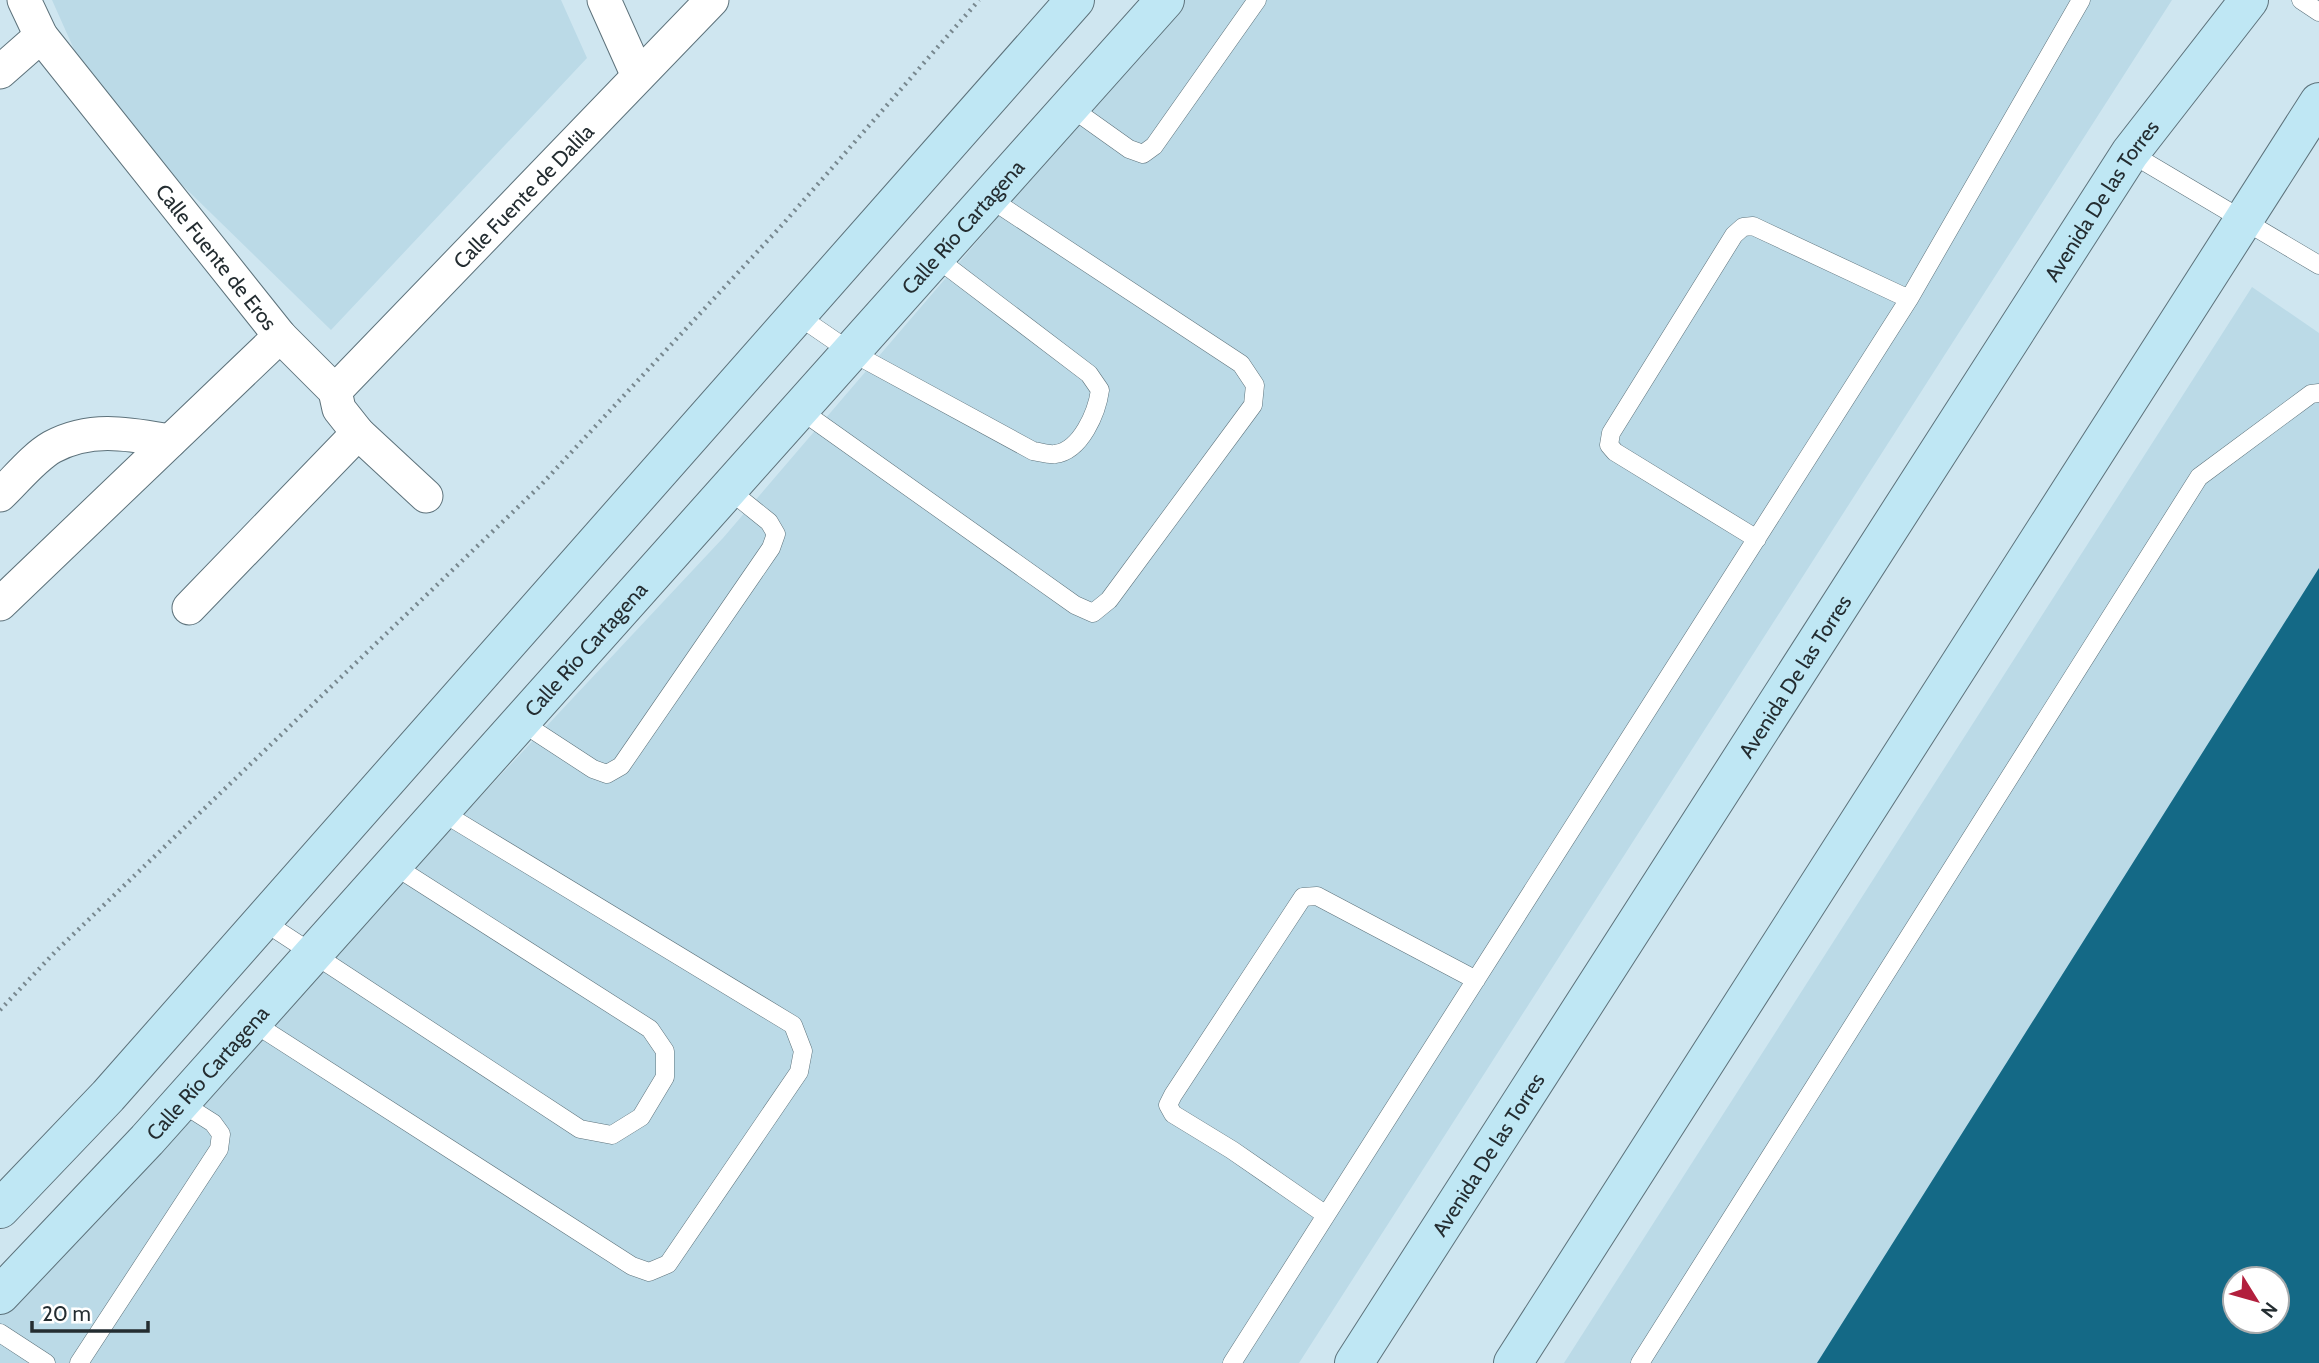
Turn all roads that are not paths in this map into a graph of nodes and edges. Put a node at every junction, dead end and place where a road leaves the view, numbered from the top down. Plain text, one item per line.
1 (24, 0) edge
2 (604, 0) edge
3 (712, 0) edge
4 (1075, 0) edge
5 (1165, 0) edge
6 (1257, 0) edge
7 (2081, 0) edge
8 (2249, 0) edge
9 (2301, 0) edge
10 (2319, 12) edge
11 (41, 36) junction
12 (0, 72) edge
13 (638, 76) junction
14 (2319, 102) edge
15 (1070, 107) junction
16 (2130, 153) junction
17 (989, 198) junction
18 (2242, 222) junction
19 (935, 257) junction
20 (2319, 265) edge
21 (1909, 299) junction
22 (797, 314) junction
23 (280, 336) junction
24 (851, 352) junction
25 (335, 391) junction
26 (2319, 393) edge
27 (799, 409) junction
28 (358, 433) junction
29 (170, 441) junction
30 (728, 489) junction
31 (0, 495) edge
32 (426, 496) dead end
33 (1757, 540) junction
34 (0, 604) edge
35 (189, 608) dead end
36 (521, 722) junction
37 (440, 811) junction
38 (393, 865) junction
39 (263, 921) junction
40 (313, 954) junction
41 (1476, 980) junction
42 (252, 1021) junction
43 (180, 1102) junction
44 (0, 1209) edge
45 (1326, 1214) junction
46 (0, 1295) edge
47 (0, 1333) edge
48 (46, 1363) edge
49 (79, 1363) edge
50 (1232, 1363) edge
51 (1354, 1363) edge
52 (1513, 1363) edge
53 (1640, 1363) edge

1 - 11 street, Calle Fuente de Eros
2 - 13 street
3 - 13 street, Calle Fuente de Dalila
4 - 22 main road
5 - 15 main road, Calle Río Cartagena
6 - 15 lane
7 - 21 lane
8 - 16 main road, Avenida De las Torres
9 - 10 lane
11 - 12 street
11 - 23 street, Calle Fuente de Eros
13 - 25 street, Calle Fuente de Dalila
14 - 18 main road
15 - 17 main road, Calle Río Cartagena
16 - 18 lane
16 - 51 main road, Avenida De las Torres
17 - 19 main road, Calle Río Cartagena
17 - 27 lane
18 - 20 lane
18 - 52 main road
19 - 24 main road, Calle Río Cartagena
19 - 24 lane
21 - 33 lane
21 - 33 lane
22 - 24 lane
22 - 39 main road
23 - 25 street, Calle Fuente de Eros
23 - 29 street
24 - 27 main road, Calle Río Cartagena
25 - 28 street, Calle Fuente de Eros
26 - 53 lane
27 - 30 main road, Calle Río Cartagena
28 - 32 street, Calle Fuente de Eros
28 - 35 street
29 - 31 street
29 - 34 street
30 - 36 main road, Calle Río Cartagena
30 - 36 lane
33 - 41 lane
36 - 37 main road, Calle Río Cartagena
37 - 38 main road, Calle Río Cartagena
37 - 42 lane
38 - 40 main road, Calle Río Cartagena
38 - 40 lane
39 - 40 lane
39 - 44 main road
40 - 42 main road, Calle Río Cartagena
41 - 45 lane
41 - 45 lane
42 - 43 main road, Calle Río Cartagena
43 - 46 main road, Calle Río Cartagena
43 - 49 lane
45 - 50 lane
47 - 48 lane

